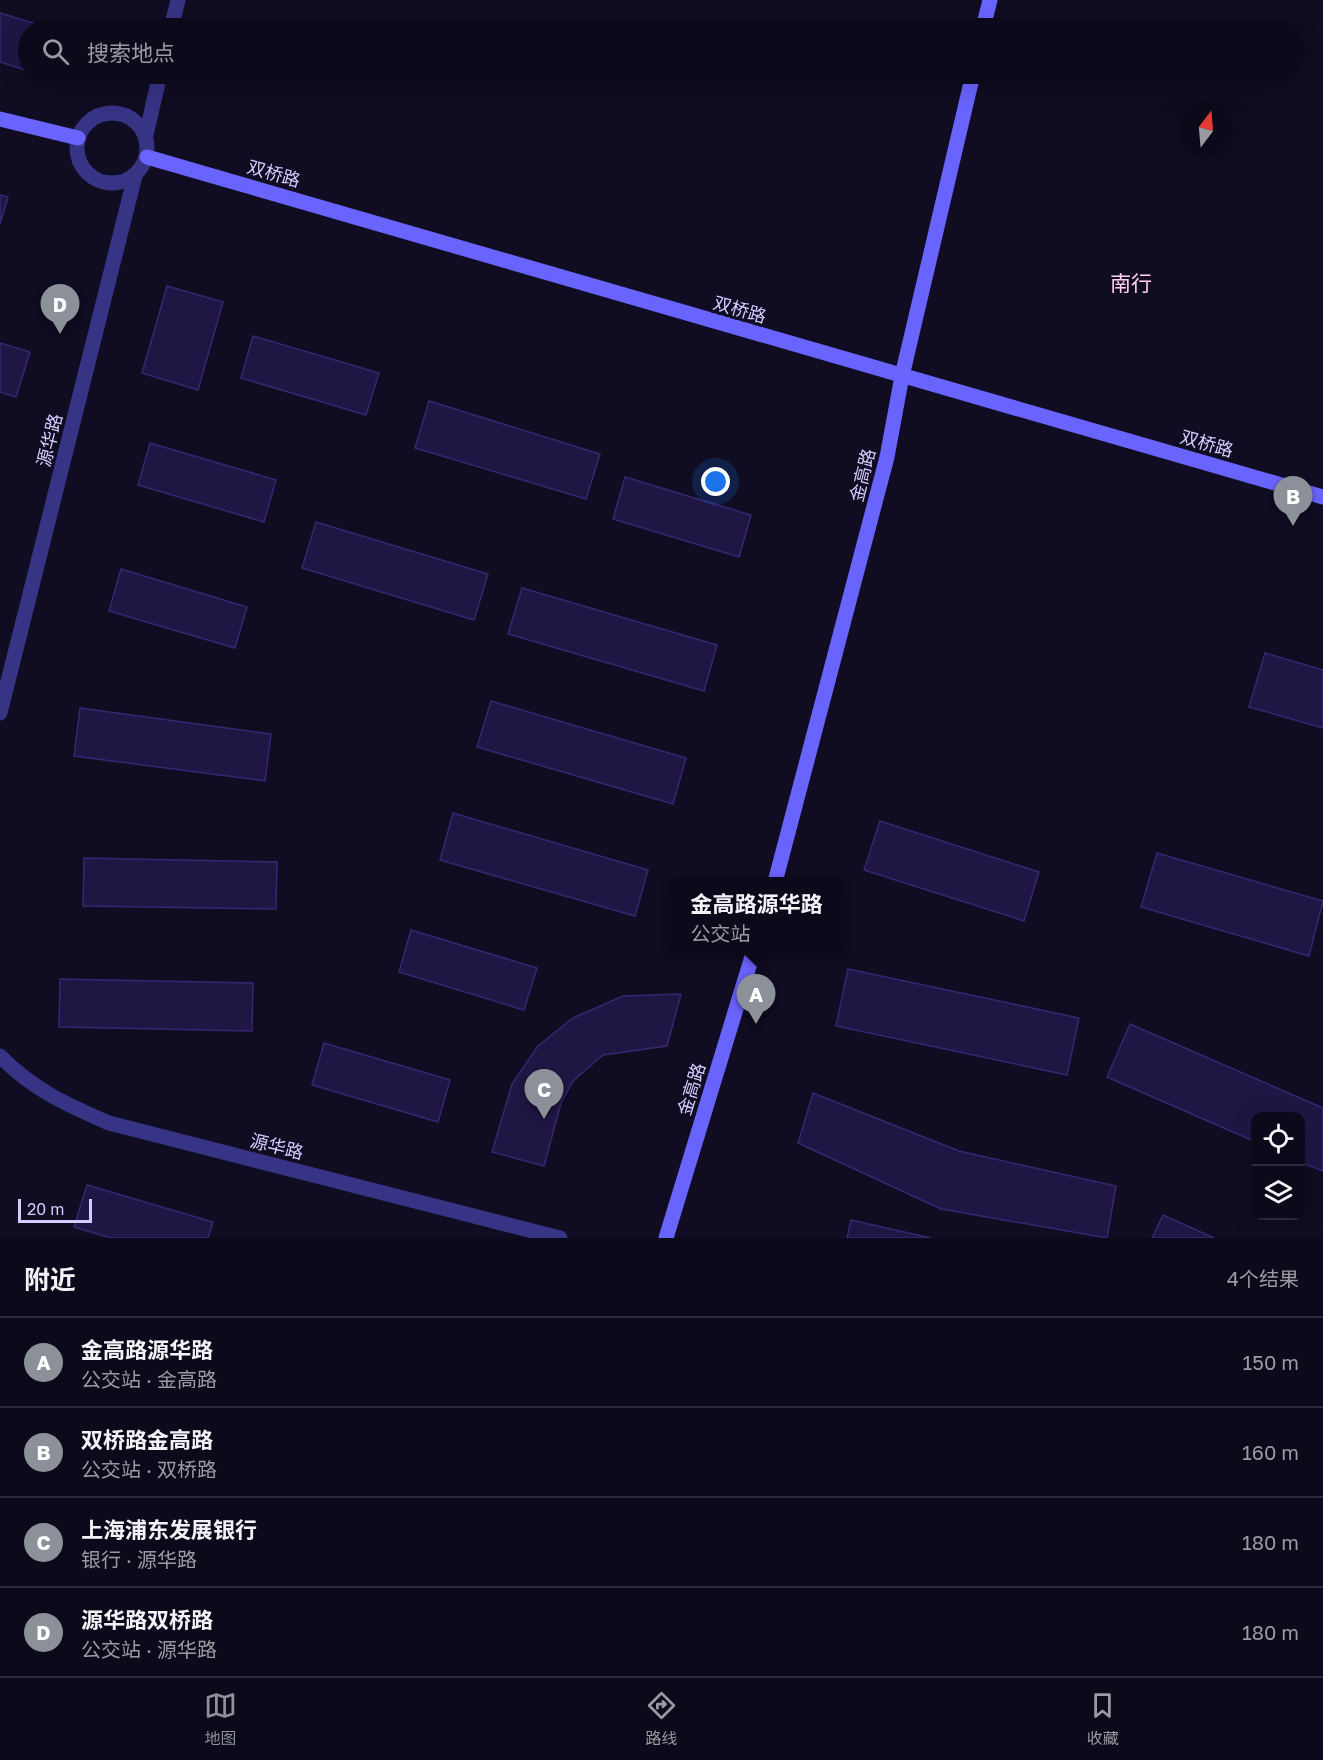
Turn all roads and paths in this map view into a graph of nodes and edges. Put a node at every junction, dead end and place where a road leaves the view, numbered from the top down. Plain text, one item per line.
1 (178, 0) edge
2 (990, 0) edge
3 (174, 18) edge
4 (986, 18) edge
5 (158, 84) edge
6 (971, 84) edge
7 (0, 119) edge
8 (146, 135) junction
9 (78, 138) junction
10 (147, 157) junction
11 (135, 176) junction
12 (902, 376) junction
13 (1323, 497) edge
14 (0, 713) edge
15 (776, 877) edge
16 (753, 955) edge
17 (0, 1056) edge
18 (560, 1238) edge
19 (666, 1238) edge

1 - 3 street
2 - 4 street
5 - 8 street
6 - 12 street, 金高路
7 - 9 street
8 - 9 street
8 - 10 street
9 - 11 street
10 - 11 street
10 - 12 street, 双桥路
11 - 14 street, 源华路
12 - 13 street, 双桥路
12 - 15 street, 金高路
16 - 19 street, 金高路
17 - 18 street, 源华路

